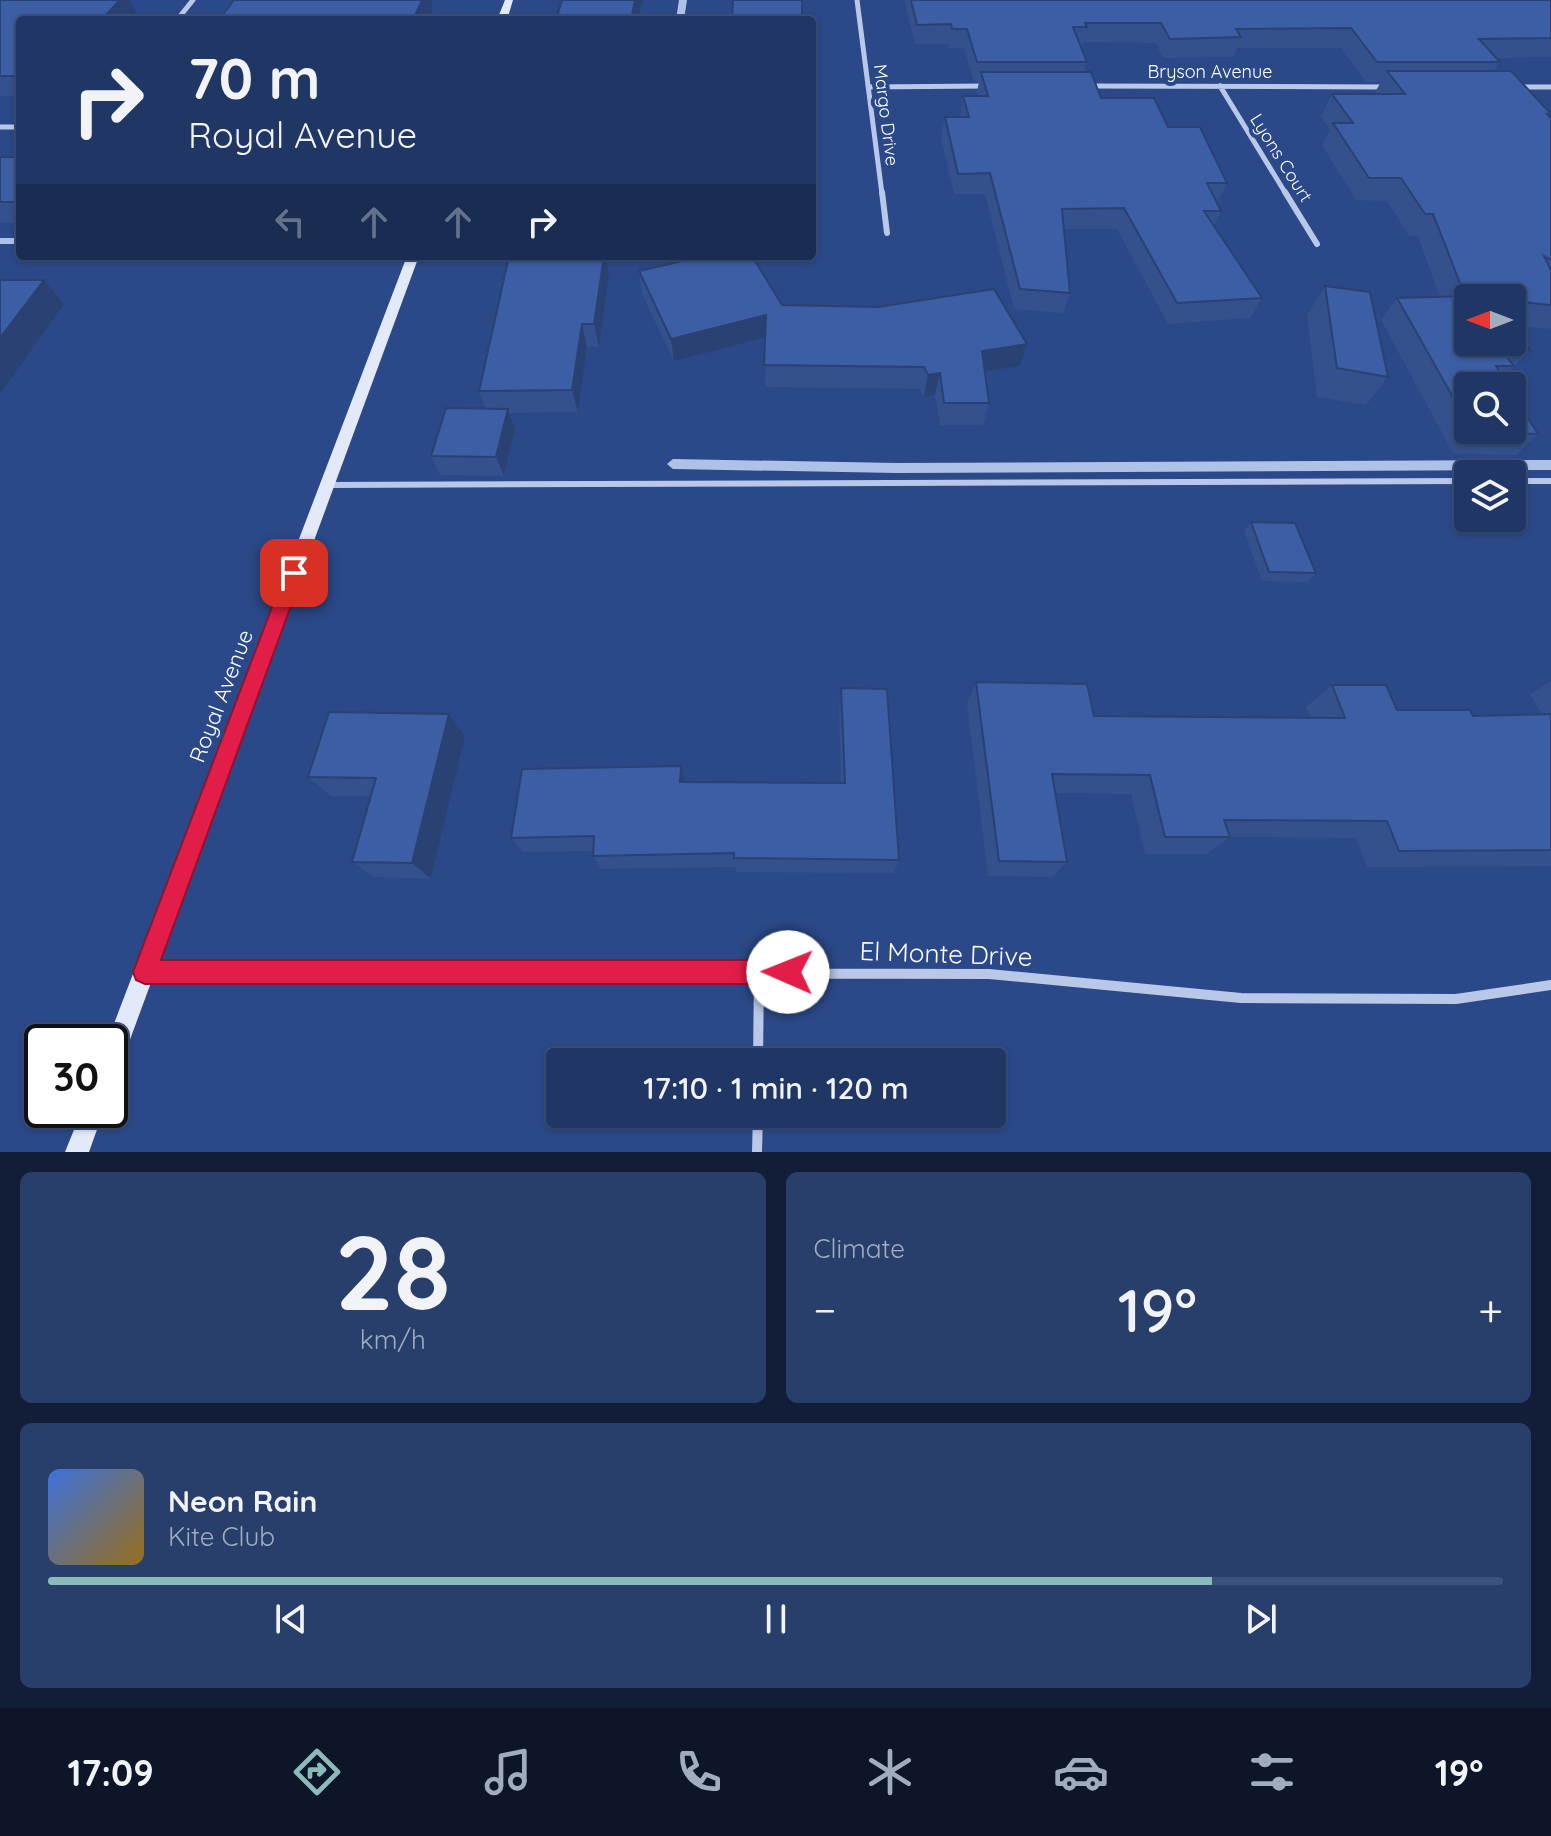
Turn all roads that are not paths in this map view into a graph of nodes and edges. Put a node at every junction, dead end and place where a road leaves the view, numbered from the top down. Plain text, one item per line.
1 (193, 0) edge
2 (857, 0) edge
3 (180, 16) edge
4 (997, 86) edge
5 (1077, 86) edge
6 (1220, 86) junction
7 (869, 87) junction
8 (1394, 87) edge
9 (1504, 87) edge
10 (1551, 87) edge
11 (887, 233) dead end
12 (1317, 244) dead end
13 (411, 260) edge
14 (1454, 481) edge
15 (1526, 481) edge
16 (1551, 481) edge
17 (327, 485) junction
18 (145, 972) junction
19 (759, 972) junction
20 (1551, 985) edge
21 (125, 1024) edge
22 (758, 1048) edge
23 (86, 1128) edge
24 (758, 1128) edge
25 (77, 1152) edge
26 (757, 1152) edge

1 - 3 street
2 - 7 street, Margo Drive
4 - 7 street
5 - 6 street, Bryson Avenue
6 - 8 street, Bryson Avenue
6 - 12 street, Lyons Court
7 - 11 street, Margo Drive
9 - 10 street
13 - 17 main road, Royal Avenue
14 - 17 lane
15 - 16 lane
17 - 18 main road, Royal Avenue
18 - 19 street, El Monte Drive
18 - 21 main road, Royal Avenue
19 - 20 street, El Monte Drive
19 - 22 street
23 - 25 main road
24 - 26 street

